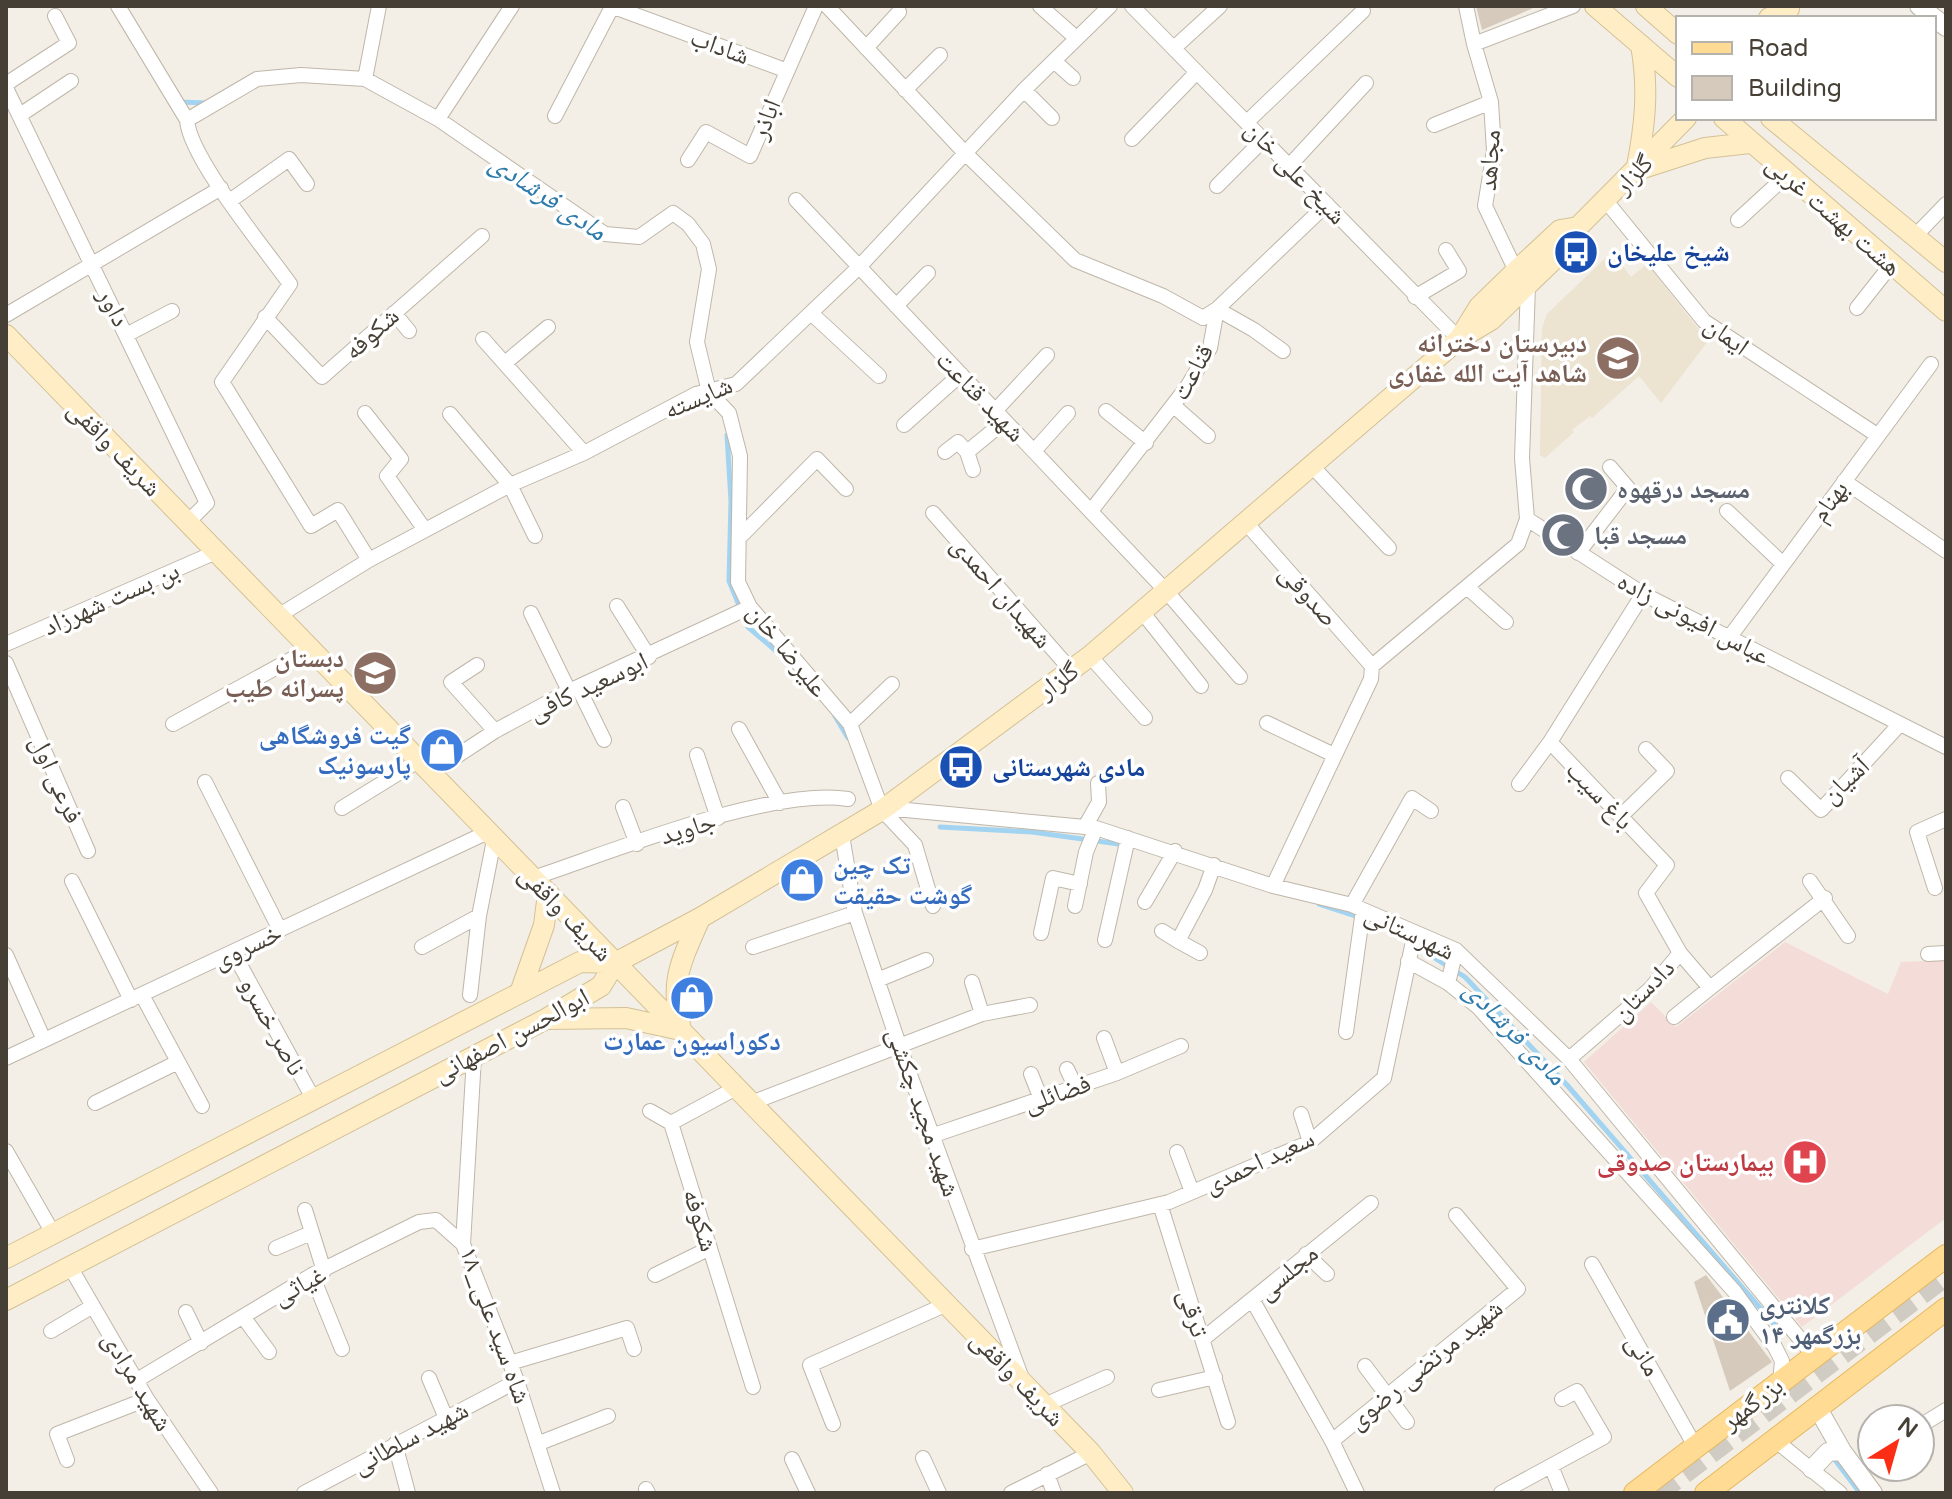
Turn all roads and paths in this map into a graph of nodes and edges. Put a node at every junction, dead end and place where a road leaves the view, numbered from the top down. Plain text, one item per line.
1 (118, 6) edge
2 (379, 6) edge
3 (512, 6) edge
4 (612, 6) edge
5 (816, 6) edge
6 (827, 6) edge
7 (1040, 6) edge
8 (1110, 6) edge
9 (1132, 6) edge
10 (1220, 6) edge
11 (1466, 6) edge
12 (1573, 6) edge
13 (1595, 6) edge
14 (1646, 6) edge
15 (1363, 11) dead end
16 (899, 12) dead end
17 (55, 16) dead end
18 (1675, 29) edge
19 (1075, 37) junction
20 (1474, 44) junction
21 (1641, 45) junction
22 (866, 48) junction
23 (1174, 48) junction
24 (940, 55) dead end
25 (1054, 61) junction
26 (785, 70) junction
27 (1197, 72) junction
28 (1676, 75) edge
29 (1073, 78) dead end
30 (365, 79) junction
31 (71, 81) dead end
32 (1366, 83) dead end
33 (6, 86) edge
34 (905, 90) junction
35 (1024, 90) junction
36 (1491, 102) junction
37 (20, 115) junction
38 (555, 116) dead end
39 (1052, 118) dead end
40 (438, 119) junction
41 (187, 120) junction
42 (1684, 120) edge
43 (1726, 120) edge
44 (1775, 120) edge
45 (1248, 121) junction
46 (1434, 125) dead end
47 (1132, 139) dead end
48 (1264, 139) junction
49 (1750, 143) junction
50 (965, 153) junction
51 (688, 160) dead end
52 (1290, 165) junction
53 (1636, 171) junction
54 (1787, 175) junction
55 (307, 184) dead end
56 (1217, 186) dead end
57 (221, 188) junction
58 (231, 200) junction
59 (796, 200) dead end
60 (1606, 201) junction
61 (1327, 204) junction
62 (1946, 204) edge
63 (1738, 220) dead end
64 (482, 236) dead end
65 (1915, 236) junction
66 (1446, 250) dead end
67 (1946, 262) edge
68 (1891, 265) junction
69 (92, 266) junction
70 (859, 267) junction
71 (928, 273) dead end
72 (1522, 278) junction
73 (1415, 297) junction
74 (896, 306) junction
75 (1857, 308) dead end
76 (1217, 309) junction
77 (172, 311) dead end
78 (1946, 311) edge
79 (394, 313) junction
80 (811, 313) junction
81 (6, 315) edge
82 (265, 317) junction
83 (548, 327) dead end
84 (409, 331) dead end
85 (128, 334) junction
86 (6, 335) edge
87 (483, 339) dead end
88 (1459, 339) junction
89 (1283, 351) dead end
90 (1047, 355) dead end
91 (505, 363) junction
92 (1931, 364) dead end
93 (961, 374) junction
94 (879, 376) dead end
95 (709, 392) junction
96 (1174, 406) junction
97 (1106, 411) dead end
98 (365, 413) dead end
99 (1068, 413) dead end
100 (450, 414) dead end
101 (1000, 416) junction
102 (904, 425) dead end
103 (1877, 435) junction
104 (1208, 436) dead end
105 (1146, 443) junction
106 (1034, 451) junction
107 (945, 452) dead end
108 (967, 452) junction
109 (584, 453) junction
110 (1312, 466) junction
111 (1610, 467) dead end
112 (973, 470) dead end
113 (1844, 481) junction
114 (510, 485) junction
115 (846, 489) dead end
116 (1091, 511) junction
117 (1727, 511) dead end
118 (933, 513) dead end
119 (1527, 519) junction
120 (187, 523) junction
121 (1247, 524) junction
122 (425, 530) junction
123 (535, 536) dead end
124 (740, 537) junction
125 (1389, 548) dead end
126 (1946, 551) edge
127 (216, 552) junction
128 (1578, 553) junction
129 (369, 560) junction
130 (1783, 564) junction
131 (1468, 588) junction
132 (1167, 592) junction
133 (1643, 594) junction
134 (617, 606) dead end
135 (750, 607) junction
136 (531, 613) dead end
137 (1143, 613) junction
138 (278, 616) junction
139 (1506, 622) dead end
140 (1729, 638) junction
141 (6, 644) edge
142 (310, 649) junction
143 (1090, 656) junction
144 (649, 657) junction
145 (6, 663) edge
146 (477, 665) dead end
147 (1372, 666) junction
148 (1071, 670) junction
149 (1240, 677) dead end
150 (892, 684) dead end
151 (1201, 686) dead end
152 (574, 690) junction
153 (1145, 718) dead end
154 (1267, 723) dead end
155 (173, 724) dead end
156 (850, 724) junction
157 (1900, 724) junction
158 (739, 729) dead end
159 (495, 731) junction
160 (604, 740) dead end
161 (1550, 742) junction
162 (1946, 747) edge
163 (1646, 749) dead end
164 (697, 755) dead end
165 (1334, 755) junction
166 (424, 767) junction
167 (1788, 778) dead end
168 (205, 782) dead end
169 (1098, 783) dead end
170 (1519, 784) dead end
171 (848, 799) dead end
172 (780, 803) junction
173 (623, 807) dead end
174 (342, 808) dead end
175 (884, 809) junction
176 (1431, 811) dead end
177 (1621, 816) junction
178 (718, 818) junction
179 (1946, 819) edge
180 (1091, 827) junction
181 (842, 835) junction
182 (491, 836) junction
183 (1128, 838) junction
184 (637, 844) junction
185 (88, 851) dead end
186 (1175, 851) junction
187 (1214, 865) junction
188 (533, 878) junction
189 (72, 881) dead end
190 (1810, 881) dead end
191 (1080, 884) junction
192 (1273, 886) junction
193 (1935, 888) dead end
194 (548, 893) junction
195 (1825, 898) junction
196 (1145, 902) dead end
197 (933, 906) dead end
198 (1075, 906) dead end
199 (1358, 907) junction
200 (855, 913) junction
201 (479, 916) junction
202 (700, 918) junction
203 (280, 930) junction
204 (1162, 931) dead end
205 (1415, 932) junction
206 (1041, 933) dead end
207 (1848, 936) dead end
208 (1105, 940) dead end
209 (1178, 941) junction
210 (422, 947) dead end
211 (753, 947) dead end
212 (1456, 950) junction
213 (233, 952) junction
214 (1200, 953) dead end
215 (1680, 953) junction
216 (1946, 953) edge
217 (1928, 954) dead end
218 (6, 955) edge
219 (926, 960) dead end
220 (1408, 961) junction
221 (615, 963) junction
222 (880, 979) junction
223 (972, 982) dead end
224 (1448, 983) junction
225 (1710, 988) junction
226 (520, 993) junction
227 (470, 995) dead end
228 (137, 998) junction
229 (1030, 1005) dead end
230 (982, 1014) junction
231 (1674, 1017) dead end
232 (546, 1019) junction
233 (681, 1030) junction
234 (1346, 1032) dead end
235 (1104, 1038) dead end
236 (44, 1040) junction
237 (899, 1045) junction
238 (1181, 1046) dead end
239 (474, 1057) junction
240 (6, 1058) edge
241 (1569, 1059) junction
242 (178, 1062) junction
243 (1067, 1069) dead end
244 (1117, 1073) junction
245 (1031, 1074) dead end
246 (1075, 1086) junction
247 (736, 1088) junction
248 (1041, 1099) junction
249 (314, 1100) junction
250 (95, 1103) dead end
251 (751, 1103) junction
252 (202, 1106) dead end
253 (650, 1111) dead end
254 (1301, 1114) dead end
255 (671, 1123) junction
256 (266, 1124) junction
257 (931, 1136) junction
258 (1310, 1142) junction
259 (221, 1147) junction
260 (6, 1151) edge
261 (285, 1152) junction
262 (1177, 1152) dead end
263 (229, 1181) junction
264 (1192, 1192) junction
265 (1371, 1203) dead end
266 (1160, 1204) junction
267 (305, 1210) dead end
268 (1456, 1215) dead end
269 (53, 1233) junction
270 (311, 1233) junction
271 (463, 1244) junction
272 (276, 1248) dead end
273 (710, 1248) junction
274 (972, 1249) junction
275 (1306, 1254) junction
276 (1946, 1256) edge
277 (6, 1258) edge
278 (1592, 1264) dead end
279 (69, 1265) junction
280 (318, 1273) junction
281 (1327, 1274) dead end
282 (655, 1275) dead end
283 (6, 1300) edge
284 (1253, 1301) junction
285 (947, 1304) junction
286 (93, 1306) junction
287 (186, 1312) dead end
288 (1944, 1313) edge
289 (244, 1318) junction
290 (51, 1331) dead end
291 (1203, 1339) junction
292 (201, 1343) junction
293 (342, 1349) dead end
294 (634, 1349) dead end
295 (269, 1352) dead end
296 (1814, 1356) junction
297 (510, 1363) junction
298 (1365, 1366) dead end
299 (1107, 1377) dead end
300 (1215, 1377) junction
301 (429, 1378) dead end
302 (137, 1380) junction
303 (517, 1381) junction
304 (1780, 1382) junction
305 (1025, 1384) junction
306 (753, 1387) dead end
307 (1159, 1390) dead end
308 (1387, 1396) junction
309 (147, 1399) junction
310 (1562, 1399) dead end
311 (1045, 1405) junction
312 (1817, 1407) junction
313 (608, 1416) dead end
314 (446, 1418) junction
315 (1228, 1422) dead end
316 (1407, 1422) dead end
317 (833, 1424) dead end
318 (1775, 1440) junction
319 (1332, 1441) junction
320 (395, 1444) junction
321 (537, 1444) junction
322 (1695, 1446) junction
323 (1842, 1451) junction
324 (1091, 1453) junction
325 (923, 1458) dead end
326 (792, 1459) dead end
327 (67, 1460) dead end
328 (1551, 1466) junction
329 (1812, 1469) junction
330 (1047, 1474) junction
331 (211, 1493) edge
332 (304, 1493) edge
333 (408, 1493) edge
334 (553, 1493) edge
335 (808, 1493) edge
336 (939, 1493) edge
337 (1011, 1493) edge
338 (1054, 1493) edge
339 (1123, 1493) edge
340 (1357, 1493) edge
341 (1501, 1493) edge
342 (1562, 1493) edge
343 (1635, 1493) edge
344 (1706, 1493) edge
345 (1840, 1493) edge
346 (1873, 1493) edge

1 - 41 street
2 - 30 street
3 - 40 street
4 - 26 street, شاداب
4 - 38 street
5 - 26 street, اباذر
6 - 22 street
7 - 19 street
8 - 19 street, شایسته
9 - 23 street, شیخ علی خان
10 - 23 street
11 - 20 street, مجاهد
12 - 20 street
13 - 21 main road
14 - 18 main road
15 - 45 street
16 - 22 street
17 - 33 street
19 - 25 street, شایسته
20 - 36 street, مجاهد
21 - 28 main road
21 - 53 main road
22 - 34 street
23 - 27 street, شیخ علی خان
24 - 34 street
25 - 29 street
25 - 35 street, شایسته
26 - 51 street, اباذر
27 - 45 street, شیخ علی خان
27 - 47 street
30 - 40 street
30 - 41 street
31 - 37 street
32 - 52 street
33 - 37 street, داور
34 - 50 street
35 - 39 street
35 - 50 street, شایسته
36 - 46 street
36 - 72 street, مجاهد
37 - 69 street, داور
40 - 95 street
41 - 57 street
42 - 53 main road, گلزار
43 - 49 main road, هشت بهشت غربی
44 - 65 main road, هشت بهشت غربی
45 - 48 street, شیخ علی خان
48 - 52 street, شیخ علی خان
48 - 56 street
49 - 53 main road
49 - 54 main road, هشت بهشت غربی
50 - 70 street, شایسته
50 - 76 street
52 - 61 street, شیخ علی خان
53 - 60 main road, گلزار
54 - 63 street
54 - 68 main road, هشت بهشت غربی
55 - 58 street
57 - 58 street
57 - 69 street
58 - 82 street
59 - 70 street, شهید قناعت
60 - 72 main road, گلزار
60 - 103 street, ایمان
61 - 73 street, شیخ علی خان
61 - 76 street, قناعت
62 - 65 street
64 - 79 street, شکوفه
65 - 67 main road, هشت بهشت غربی
66 - 73 street
68 - 75 street
68 - 78 main road, هشت بهشت غربی
69 - 81 street
69 - 85 street, داور
70 - 74 street, شهید قناعت
70 - 80 street, شایسته
71 - 74 street
72 - 88 main road, گلزار
72 - 119 street
73 - 88 street, شیخ علی خان
74 - 93 street, شهید قناعت
76 - 89 street
76 - 96 street, قناعت
77 - 85 street
79 - 82 street, شکوفه
79 - 84 street
80 - 94 street
80 - 95 street, شایسته
82 - 129 street
83 - 91 street
85 - 120 street, داور
86 - 120 main road, شریف واقفی
87 - 91 street
88 - 110 main road, گلزار
90 - 101 street
91 - 109 street
92 - 103 street, بهنام
93 - 101 street, شهید قناعت
93 - 102 street
95 - 109 street, شایسته
95 - 124 street, علیرضا خان
96 - 104 street
96 - 105 street, قناعت
97 - 105 street
98 - 122 street
99 - 106 street
100 - 114 street
101 - 106 street, شهید قناعت
101 - 108 street
103 - 113 street, بهنام
105 - 116 street, قناعت
106 - 116 street, شهید قناعت
107 - 108 street
108 - 112 street
109 - 114 street, شایسته
110 - 121 main road, گلزار
110 - 125 street
111 - 128 street
113 - 126 street
113 - 130 street, بهنام
114 - 122 street, شایسته
114 - 123 street
115 - 124 street
116 - 132 street, شهید قناعت
117 - 130 street
118 - 148 street, شهیدان احمدی
119 - 128 street, عباس افیونی زاده
119 - 131 street
120 - 127 main road, شریف واقفی
121 - 132 main road, گلزار
121 - 147 street, صدوقی
122 - 129 street, شایسته
124 - 135 street, علیرضا خان
127 - 138 main road, شریف واقفی
127 - 141 street, بن بست شهرزاد
128 - 133 street, عباس افیونی زاده
129 - 138 street, شایسته
130 - 140 street, بهنام
131 - 139 street
131 - 147 street
132 - 137 main road, گلزار
132 - 149 street, شهید قناعت
133 - 140 street, عباس افیونی زاده
133 - 161 street, باغ سیب
134 - 144 street
135 - 144 street, ابوسعید کافی
135 - 156 street, علیرضا خان
136 - 152 street
137 - 143 main road, گلزار
137 - 151 street
138 - 142 main road, شریف واقفی
140 - 157 street, عباس افیونی زاده
142 - 155 street
142 - 166 main road, شریف واقفی
143 - 148 main road, گلزار
143 - 153 street
144 - 152 street, ابوسعید کافی
145 - 185 street, فرعی اول
146 - 159 street
147 - 165 street
148 - 175 main road, گلزار
150 - 156 street
152 - 159 street, ابوسعید کافی
152 - 160 street
154 - 165 street
156 - 175 street, علیرضا خان
157 - 162 street, عباس افیونی زاده
157 - 167 street, آشیان
158 - 172 street
159 - 166 street, ابوسعید کافی
161 - 170 street
161 - 177 street, باغ سیب
163 - 177 street
164 - 178 street
165 - 192 street
166 - 174 street, ابوسعید کافی
166 - 182 main road, شریف واقفی
168 - 203 street
169 - 180 street
171 - 172 street, جاوید
172 - 178 street, جاوید
173 - 184 street
175 - 180 street, شهرستانی
175 - 181 main road, گلزار
175 - 197 street
176 - 199 street
177 - 215 street, باغ سیب
178 - 184 street, جاوید
179 - 193 street
180 - 183 street, شهرستانی
180 - 191 street
181 - 200 street, شهید مجید چکشی
181 - 202 main road, گلزار
182 - 188 main road, شریف واقفی
182 - 201 street
182 - 203 street, خسروی
183 - 186 street, شهرستانی
183 - 208 street
184 - 188 street, جاوید
186 - 187 street, شهرستانی
186 - 196 street
187 - 192 street, شهرستانی
187 - 209 street
188 - 194 main road, شریف واقفی
189 - 228 street
190 - 195 street
191 - 198 street
191 - 206 street
192 - 199 street, شهرستانی
194 - 221 main road, شریف واقفی
194 - 226 main road
195 - 207 street
195 - 225 street, دادستان
199 - 205 street, شهرستانی
199 - 234 street
200 - 211 street
200 - 222 street, شهید مجید چکشی
201 - 210 street
201 - 227 street
202 - 221 main road, گلزار
202 - 233 main road
203 - 213 street, خسروی
204 - 209 street
205 - 212 street, شهرستانی
205 - 220 street, سعید احمدی
209 - 214 street
212 - 224 street
212 - 241 street, شهرستانی
213 - 228 street, خسروی
213 - 249 street, ناصر خسرو
215 - 225 street, دادستان
215 - 241 street, دادستان
216 - 217 street
218 - 236 street
219 - 222 street
220 - 224 street, شهرستانی
220 - 258 street, سعید احمدی
221 - 226 main road, ابوالحسن اصفهانی
221 - 232 main road, ابوالحسن اصفهانی
221 - 233 main road, شریف واقفی
222 - 237 street, شهید مجید چکشی
223 - 230 street
224 - 304 street, شهرستانی
225 - 231 street
226 - 249 main road, ابوالحسن اصفهانی
228 - 236 street, خسروی
228 - 242 street
229 - 230 street
230 - 237 street
232 - 233 main road
232 - 239 main road, ابوالحسن اصفهانی
233 - 247 main road, شریف واقفی
235 - 244 street
236 - 240 street, خسروی
237 - 251 street
237 - 257 street, شهید مجید چکشی
238 - 244 street, فضائلی
239 - 261 main road, ابوالحسن اصفهانی
239 - 271 street, ۱۸_شاه سید علی
241 - 296 street, شهرستانی
242 - 250 street
242 - 252 street
243 - 246 street
244 - 246 street, فضائلی
245 - 248 street
246 - 248 street, فضائلی
247 - 251 main road, شریف واقفی
247 - 255 street
248 - 257 street, فضائلی
249 - 256 main road, ابوالحسن اصفهانی
251 - 285 main road, شریف واقفی
253 - 255 street
254 - 258 street
255 - 273 street, شکوفه
256 - 259 main road, ابوالحسن اصفهانی
256 - 261 main road
257 - 274 street, شهید مجید چکشی
258 - 264 street, سعید احمدی
259 - 263 main road
259 - 269 main road, ابوالحسن اصفهانی
260 - 269 street
261 - 263 main road, ابوالحسن اصفهانی
262 - 264 street
263 - 279 main road, ابوالحسن اصفهانی
264 - 266 street, سعید احمدی
265 - 275 street, مجلسی
266 - 274 street, سعید احمدی
266 - 291 street, ترقی
267 - 270 street
268 - 308 street, شهید مرتضی رضوی
269 - 277 main road, ابوالحسن اصفهانی
270 - 272 street
270 - 280 street
271 - 280 street, غیاثی
271 - 297 street, ۱۸_شاه سید علی
273 - 282 street
273 - 306 street, شکوفه
274 - 305 street, شهید مجید چکشی
275 - 281 street
275 - 284 street, مجلسی
276 - 296 main road, بزرگمهر
278 - 322 street, مانی
279 - 283 main road, ابوالحسن اصفهانی
279 - 286 street, شهید مرادی
280 - 289 street, غیاثی
280 - 293 street
284 - 291 street, مجلسی
284 - 319 street
285 - 305 main road, شریف واقفی
285 - 317 street
286 - 290 street
286 - 302 street, شهید مرادی
287 - 292 street
288 - 312 main road, بزرگمهر
289 - 292 street, غیاثی
289 - 295 street
291 - 300 street, ترقی
292 - 302 street, غیاثی
294 - 297 street
296 - 304 main road, بزرگمهر
297 - 303 street, ۱۸_شاه سید علی
298 - 308 street
299 - 311 street
300 - 307 street
300 - 315 street, ترقی
301 - 314 street
302 - 309 street, شهید مرادی
303 - 314 street, شهید سلطانی
303 - 321 street, ۱۸_شاه سید علی
304 - 322 main road, بزرگمهر
305 - 311 main road, شریف واقفی
308 - 316 street
308 - 319 street, شهید مرتضی رضوی
309 - 327 street
309 - 331 street, شهید مرادی
310 - 328 street
311 - 324 main road, شریف واقفی
312 - 318 main road, بزرگمهر
312 - 323 street
313 - 321 street
314 - 320 street, شهید سلطانی
318 - 329 street
318 - 344 main road, بزرگمهر
319 - 340 street
320 - 332 street, شهید سلطانی
320 - 333 street
321 - 334 street, ۱۸_شاه سید علی
322 - 343 main road, بزرگمهر
323 - 329 street
323 - 346 street
324 - 330 street
324 - 339 main road, شریف واقفی
325 - 336 street
326 - 335 street
328 - 341 street
328 - 342 street
329 - 345 street
330 - 337 street
330 - 338 street

